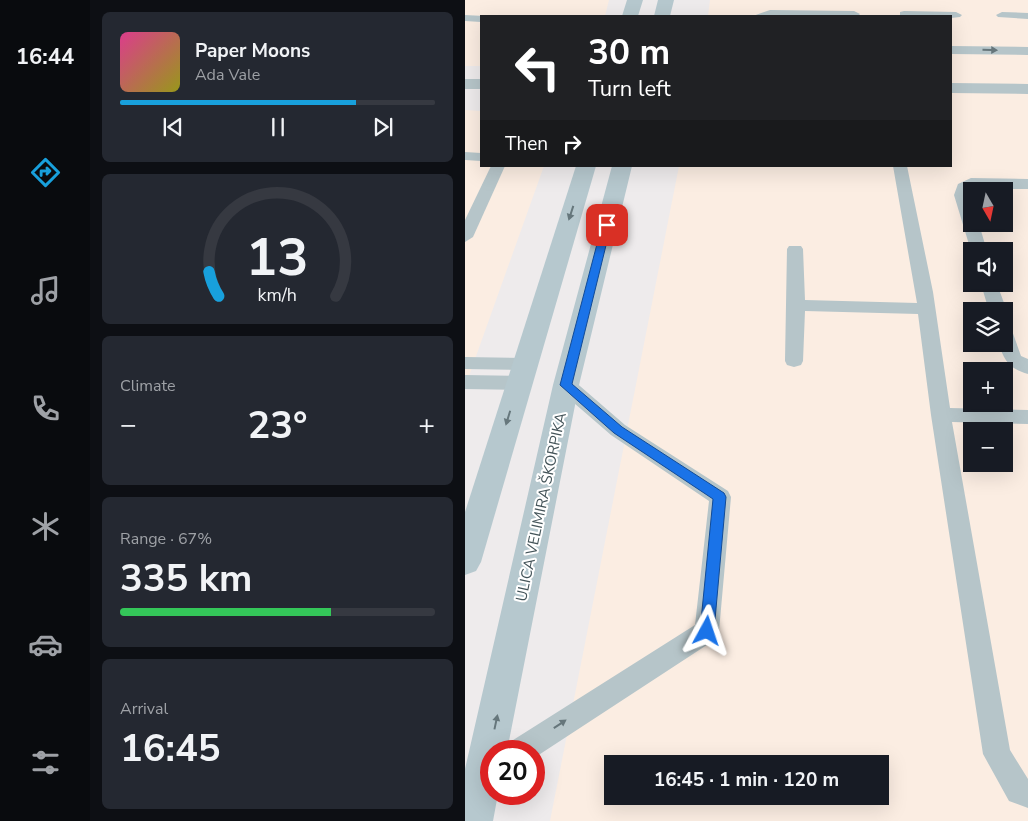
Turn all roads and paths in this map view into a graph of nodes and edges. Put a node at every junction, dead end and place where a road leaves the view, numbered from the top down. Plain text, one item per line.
1 (635, 0) edge
2 (666, 0) edge
3 (854, 14) dead end
4 (904, 14) dead end
5 (630, 15) edge
6 (662, 15) edge
7 (763, 15) edge
8 (956, 15) dead end
9 (1002, 15) dead end
10 (1028, 16) edge
11 (465, 18) edge
12 (480, 19) edge
13 (952, 50) edge
14 (1028, 51) edge
15 (465, 84) edge
16 (480, 84) edge
17 (952, 88) edge
18 (1028, 89) edge
19 (465, 156) edge
20 (480, 157) edge
21 (499, 167) edge
22 (586, 167) edge
23 (901, 167) edge
24 (622, 168) edge
25 (1028, 184) edge
26 (465, 237) edge
27 (976, 242) edge
28 (795, 249) dead end
29 (796, 305) junction
30 (926, 309) junction
31 (1011, 352) edge
32 (794, 361) dead end
33 (465, 363) edge
34 (1028, 368) edge
35 (522, 373) junction
36 (465, 382) edge
37 (566, 385) junction
38 (941, 415) junction
39 (1028, 418) edge
40 (465, 562) edge
41 (495, 740) edge
42 (537, 740) edge
43 (1028, 794) edge
44 (480, 799) edge
45 (473, 821) edge

1 - 5 main road
2 - 6 main road
3 - 7 lane
4 - 8 lane
9 - 10 lane
11 - 12 lane
13 -> 14 lane
15 - 16 street
17 - 18 street
19 - 20 lane
21 - 26 lane
22 -> 35 main road
23 - 30 lane
24 - 37 main road, ULICA VELIMIRA ŠKORPIKA
25 - 27 lane
28 - 29 lane
29 - 30 lane
29 - 32 lane
30 - 38 lane
31 - 34 lane
33 - 35 lane
35 - 36 lane
35 -> 40 main road
41 -> 37 main road, ULICA VELIMIRA ŠKORPIKA
42 -> 37 lane
38 - 39 lane
38 - 43 lane
44 - 45 main road, ULICA VELIMIRA ŠKORPIKA

